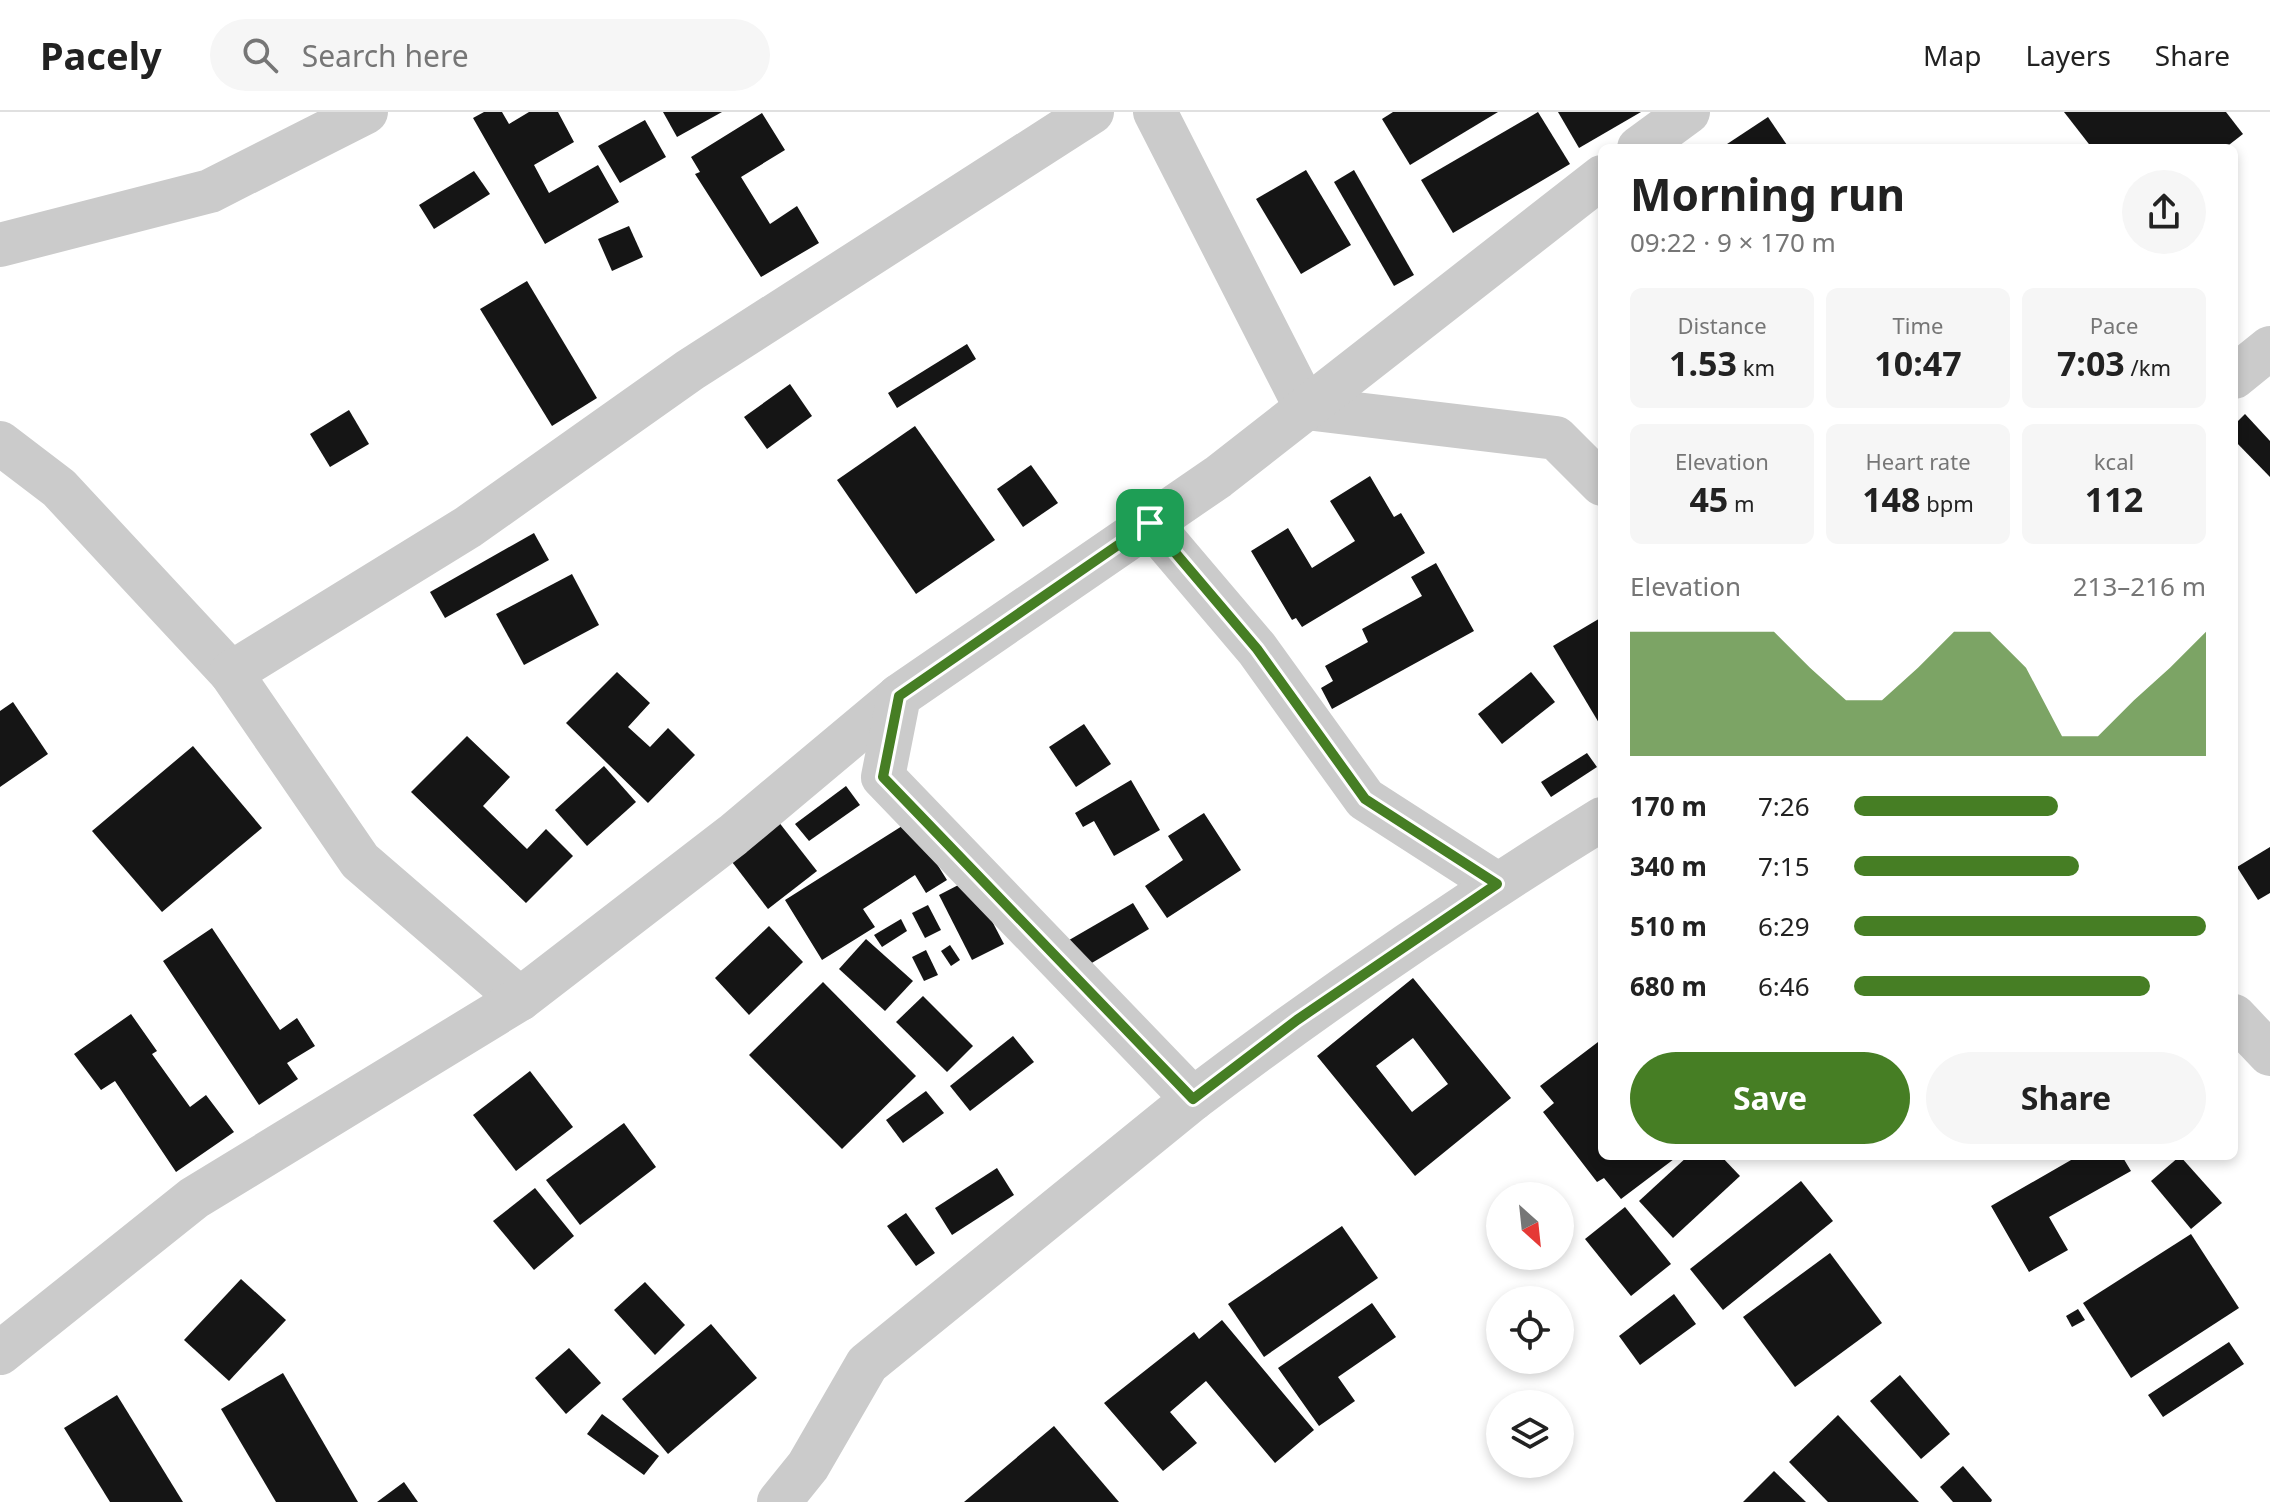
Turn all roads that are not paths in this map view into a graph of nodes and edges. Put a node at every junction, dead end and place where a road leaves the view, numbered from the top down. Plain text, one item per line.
1 (366, 112) edge
2 (1092, 112) edge
3 (1155, 112) edge
4 (1688, 112) edge
5 (1644, 144) edge
6 (1598, 180) edge
7 (0, 245) edge
8 (2270, 348) edge
9 (2238, 374) edge
10 (1306, 408) junction
11 (0, 443) edge
12 (1598, 480) edge
13 (1150, 523) junction
14 (231, 673) junction
15 (899, 696) junction
16 (1598, 821) edge
17 (1497, 884) junction
18 (520, 999) junction
19 (2238, 1020) edge
20 (2270, 1054) edge
21 (1193, 1099) junction
22 (0, 1353) edge
23 (779, 1502) edge

1 - 7 street
2 - 14 street
3 - 10 street
4 - 5 street
6 - 10 street
8 - 9 street
10 - 12 street
10 - 13 street
11 - 14 street
13 - 15 street
13 - 17 street
14 - 18 street
15 - 18 street
15 - 21 street
16 - 17 street
17 - 21 street
18 - 22 street
19 - 20 street
21 - 23 street

